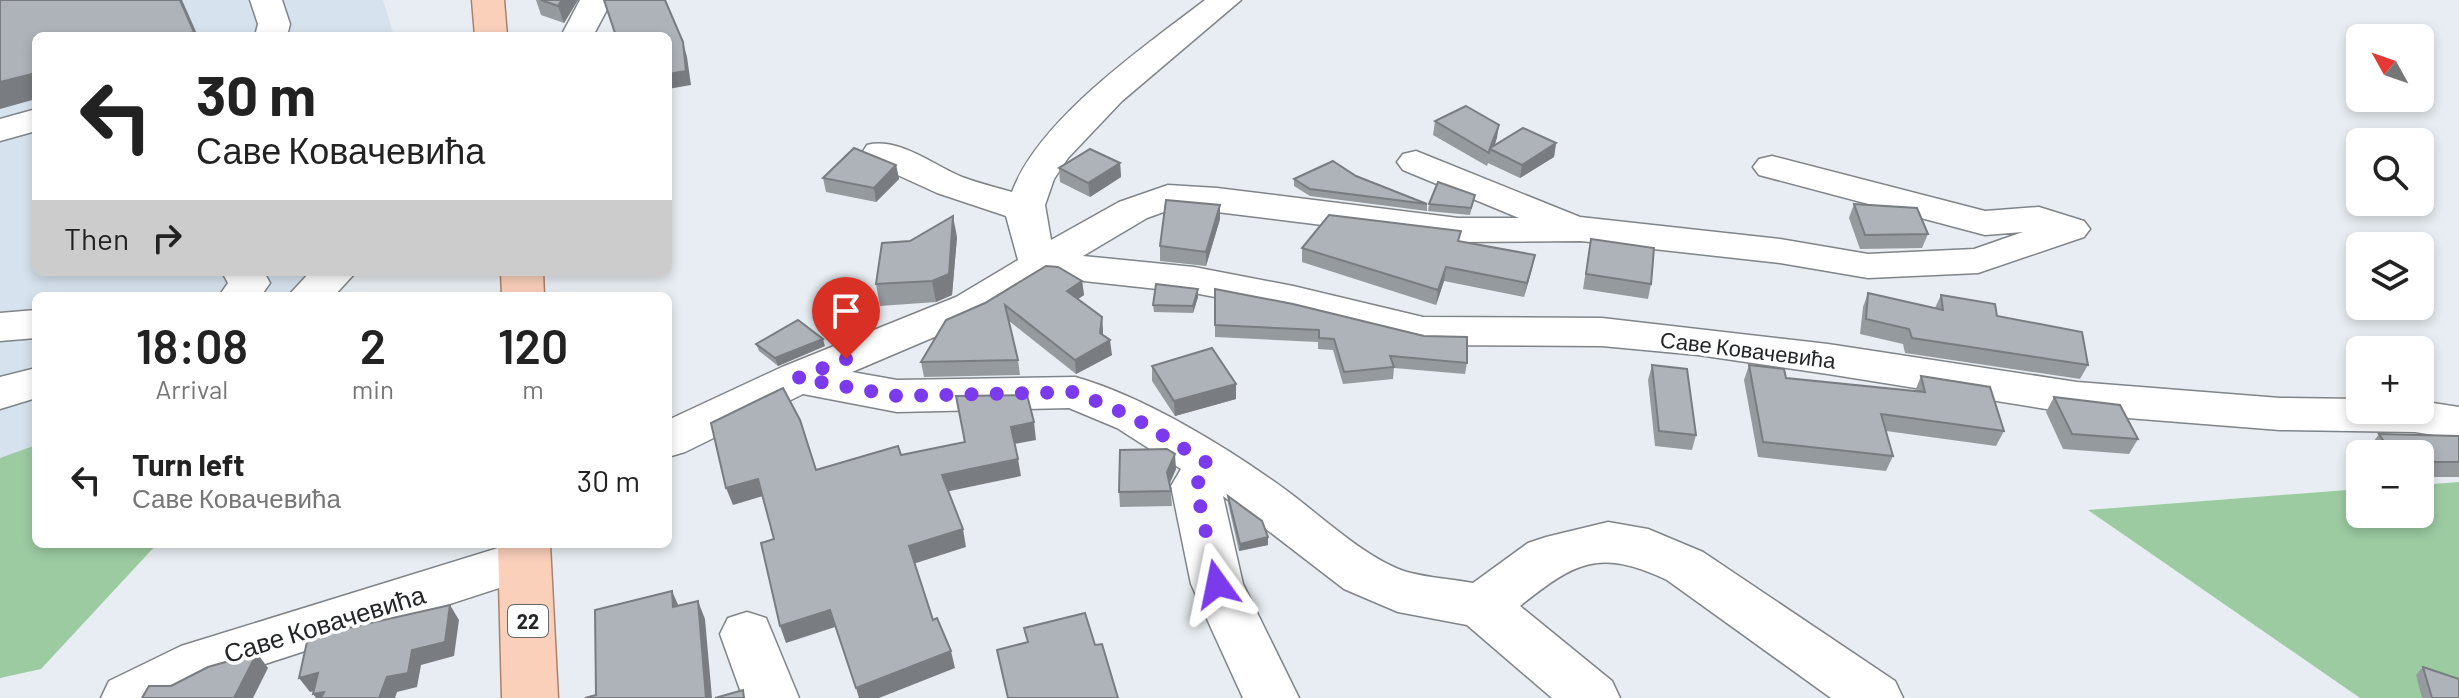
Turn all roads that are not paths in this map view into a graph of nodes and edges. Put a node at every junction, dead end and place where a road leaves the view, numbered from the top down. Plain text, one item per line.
1 (266, 0) edge
2 (488, 0) edge
3 (596, 0) edge
4 (1225, 0) edge
5 (272, 32) edge
6 (491, 32) edge
7 (579, 32) edge
8 (32, 121) edge
9 (0, 130) edge
10 (880, 153) dead end
11 (1416, 162) dead end
12 (1772, 167) dead end
13 (1025, 209) junction
14 (1581, 229) junction
15 (1040, 264) junction
16 (32, 324) edge
17 (0, 327) edge
18 (798, 378) junction
19 (32, 384) edge
20 (0, 393) edge
21 (2459, 423) edge
22 (672, 438) edge
23 (1209, 464) junction
24 (524, 552) edge
25 (1482, 606) junction
26 (747, 634) dead end
27 (129, 698) edge
28 (530, 698) edge
29 (771, 698) edge
30 (1271, 698) edge
31 (1592, 698) edge
32 (1875, 698) edge

1 - 5 street
2 - 6 main road
3 - 7 street
4 - 13 street
8 - 9 street
10 - 13 street
11 - 14 street
12 - 14 street
13 - 15 street
14 - 15 street
15 - 18 street
15 - 21 street, Саве Ковачевића
16 - 17 street
18 - 22 street
18 - 23 street
19 - 20 street
23 - 25 street
23 - 30 street
24 - 27 street, Саве Ковачевића
24 - 28 main road, Саве Ковачевића / 22
25 - 31 street
25 - 32 street
26 - 29 street

